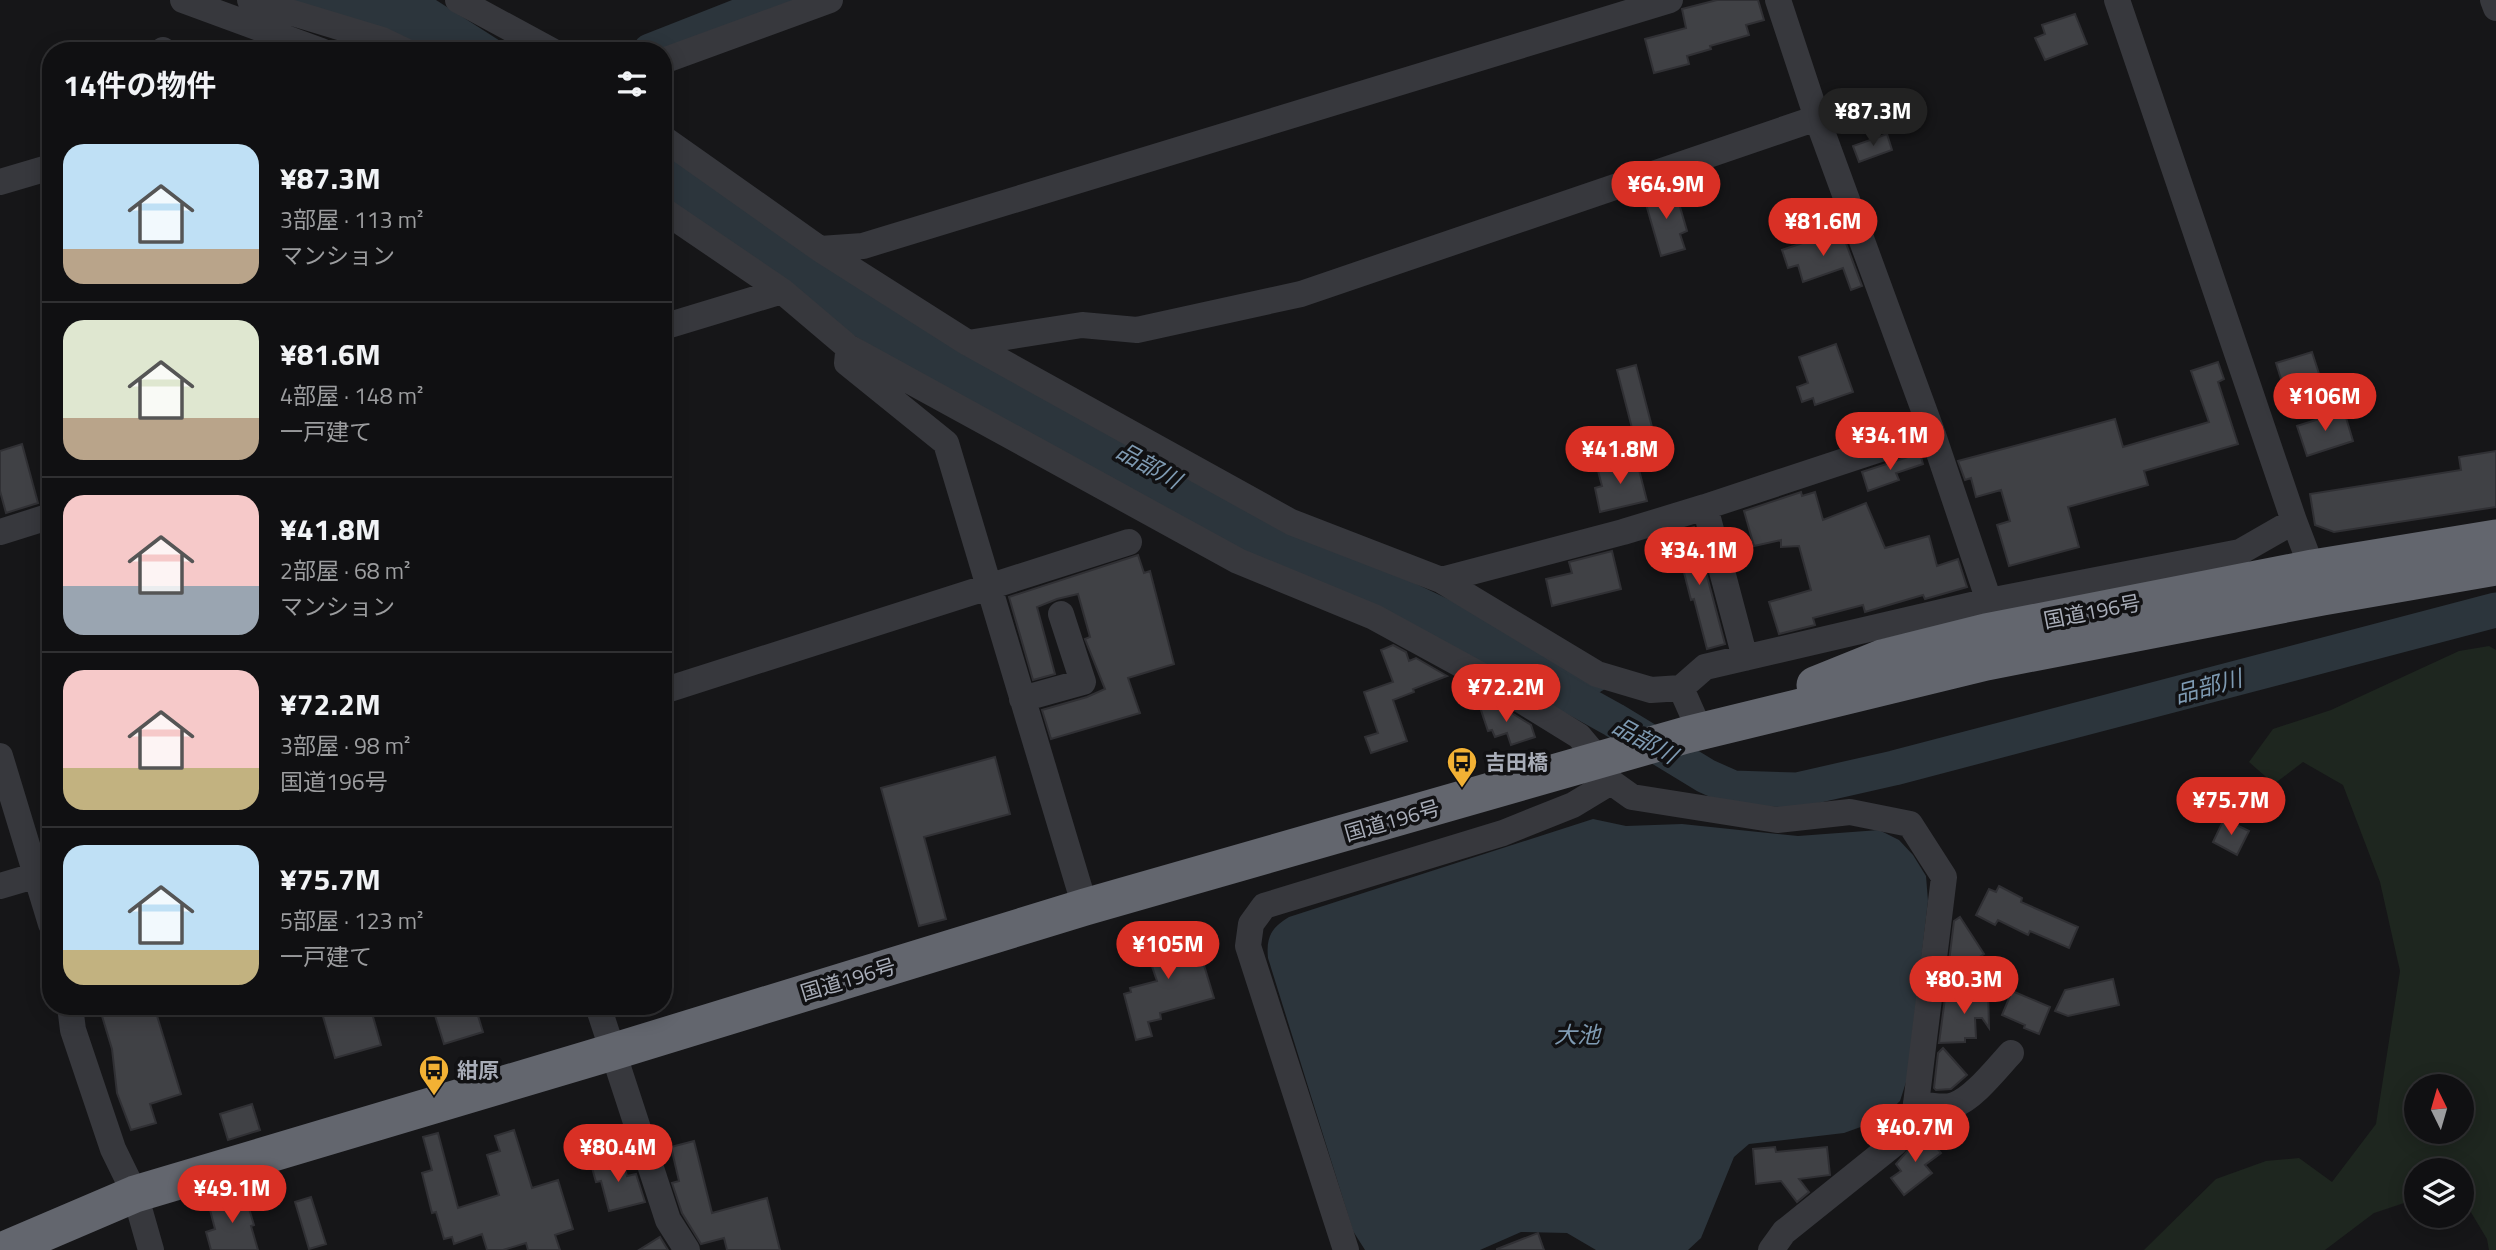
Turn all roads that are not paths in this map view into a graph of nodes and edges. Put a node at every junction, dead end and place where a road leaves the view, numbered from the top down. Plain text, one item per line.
1 (183, 0) edge
2 (250, 0) edge
3 (458, 0) edge
4 (830, 0) edge
5 (1670, 0) edge
6 (1778, 0) edge
7 (2117, 0) edge
8 (2493, 0) edge
9 (2496, 8) edge
10 (300, 42) edge
11 (386, 42) edge
12 (536, 42) edge
13 (672, 58) edge
14 (1818, 118) junction
15 (672, 144) edge
16 (42, 170) edge
17 (0, 182) edge
18 (672, 216) edge
19 (820, 249) junction
20 (782, 291) junction
21 (672, 324) edge
22 (968, 342) junction
23 (848, 347) junction
24 (1932, 432) junction
25 (1705, 507) junction
26 (42, 519) edge
27 (2294, 521) junction
28 (0, 532) edge
29 (2496, 538) edge
30 (1129, 542) dead end
31 (2496, 567) edge
32 (1441, 580) junction
33 (2317, 582) junction
34 (989, 589) junction
35 (1989, 601) junction
36 (1061, 614) dead end
37 (1745, 658) junction
38 (672, 688) edge
39 (1681, 688) junction
40 (1022, 699) junction
41 (1693, 733) junction
42 (0, 756) edge
43 (1605, 771) junction
44 (42, 868) edge
45 (42, 874) edge
46 (0, 886) edge
47 (1085, 907) junction
48 (71, 1015) edge
49 (601, 1015) edge
50 (612, 1052) junction
51 (2011, 1053) dead end
52 (1916, 1103) junction
53 (135, 1194) junction
54 (4, 1250) edge
55 (151, 1250) edge
56 (687, 1250) edge
57 (1346, 1250) edge
58 (1771, 1250) edge

1 - 10 street
2 - 11 street
3 - 12 street
4 - 13 street
5 - 19 street
6 - 14 street
7 - 27 street
8 - 9 street
14 - 22 street
14 - 24 street
15 - 19 street
16 - 17 street
18 - 20 street
19 - 22 street
20 - 21 street
20 - 23 street
22 - 32 street
23 - 34 street
23 - 43 street
24 - 25 street
24 - 35 street
25 - 32 street
25 - 37 street
26 - 28 street
27 - 33 street
27 - 35 street
29 - 33 highway, 国道196号
30 - 34 street
31 - 33 highway, 国道196号
32 - 39 street
33 - 41 highway, 国道196号
34 - 38 street
34 - 40 street
35 - 37 street
36 - 40 street
37 - 39 street
39 - 41 street
40 - 47 street
41 - 43 highway, 国道196号
42 - 44 street
43 - 47 highway, 国道196号
43 - 52 street
43 - 57 street
45 - 46 street
47 - 50 highway, 国道196号
48 - 53 street
49 - 50 street
50 - 53 highway, 国道196号
50 - 56 street
51 - 52 street
52 - 58 street
53 - 54 highway, 国道196号
53 - 55 street

